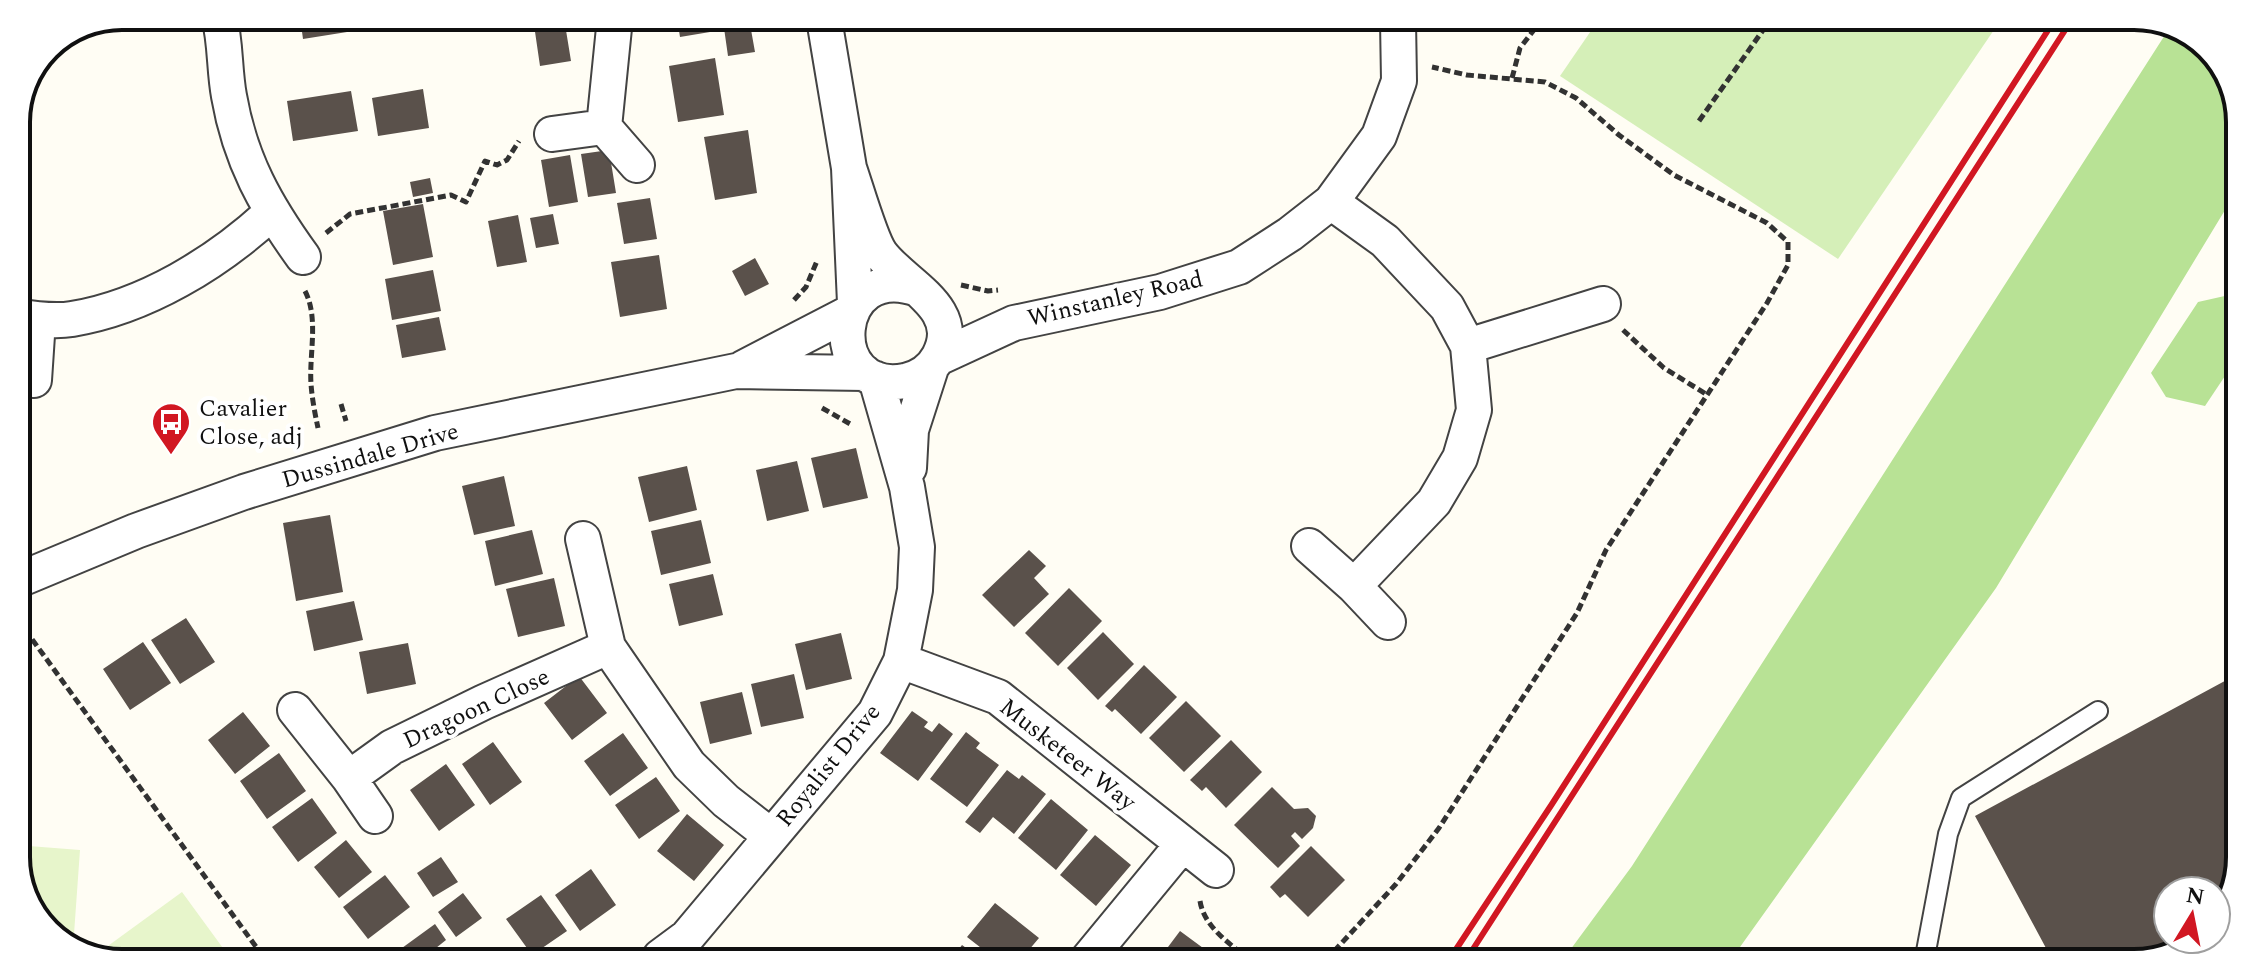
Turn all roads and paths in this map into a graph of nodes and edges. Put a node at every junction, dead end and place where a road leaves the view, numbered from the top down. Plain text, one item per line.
1 (223, 30) edge
2 (614, 30) edge
3 (826, 30) edge
4 (1398, 30) edge
5 (1534, 30) edge
6 (1763, 30) edge
7 (1400, 63) junction
8 (1512, 78) junction
9 (1699, 121) dead end
10 (604, 127) junction
11 (552, 134) joint
12 (637, 165) dead end
13 (849, 168) junction
14 (1331, 202) junction
15 (271, 213) junction
16 (302, 256) junction
17 (818, 257) dead end
18 (925, 294) junction
19 (1603, 304) dead end
20 (788, 306) dead end
21 (852, 308) junction
22 (30, 318) edge
23 (1014, 323) junction
24 (1631, 340) dead end
25 (30, 345) edge
26 (1468, 346) junction
27 (934, 363) junction
28 (736, 371) junction
29 (871, 376) junction
30 (34, 380) dead end
31 (1707, 395) junction
32 (341, 404) dead end
33 (346, 421) dead end
34 (318, 428) dead end
35 (907, 487) junction
36 (583, 539) dead end
37 (1309, 546) dead end
38 (30, 575) edge
39 (1354, 586) junction
40 (1388, 622) dead end
41 (30, 638) edge
42 (608, 647) junction
43 (901, 661) junction
44 (295, 710) dead end
45 (2098, 711) dead end
46 (349, 778) junction
47 (375, 816) dead end
48 (771, 836) junction
49 (1182, 845) junction
50 (1207, 882) joint
51 (258, 949) edge
52 (671, 949) edge
53 (1096, 949) edge
54 (1236, 949) edge
55 (1336, 949) edge
56 (1926, 949) edge

1 - 15 street
2 - 10 street
3 - 13 street
4 - 7 street, Winstanley Road
5 - 8 path
6 - 9 path
7 - 8 path
7 - 14 street, Winstanley Road
8 - 31 path
10 - 11 street
10 - 12 street
11 - 16 path
13 - 18 street
13 - 21 street
14 - 23 street, Winstanley Road
14 - 26 street
15 - 16 street
15 - 22 street
16 - 34 path
17 - 20 path
18 - 21 street, Dussindale Drive
18 - 23 street, Winstanley Road
18 - 27 street
19 - 26 street
21 - 28 street, Dussindale Drive
21 - 29 street
23 - 27 street, Winstanley Road
24 - 31 path
25 - 30 street
26 - 39 street
27 - 29 street, Dussindale Drive
27 - 35 street, Royalist Drive
28 - 29 street, Dussindale Drive
28 - 38 street, Dussindale Drive
29 - 35 street, Royalist Drive
31 - 55 path
32 - 33 path
35 - 43 street, Royalist Drive
36 - 42 street
37 - 39 street
39 - 40 street
41 - 51 path
42 - 46 street, Dragoon Close
42 - 48 street
43 - 48 street, Royalist Drive
43 - 49 street, Musketeer Way
44 - 46 street
45 - 56 lane
46 - 47 street
48 - 52 street, Royalist Drive
49 - 50 street, Musketeer Way
49 - 53 street
50 - 54 path

